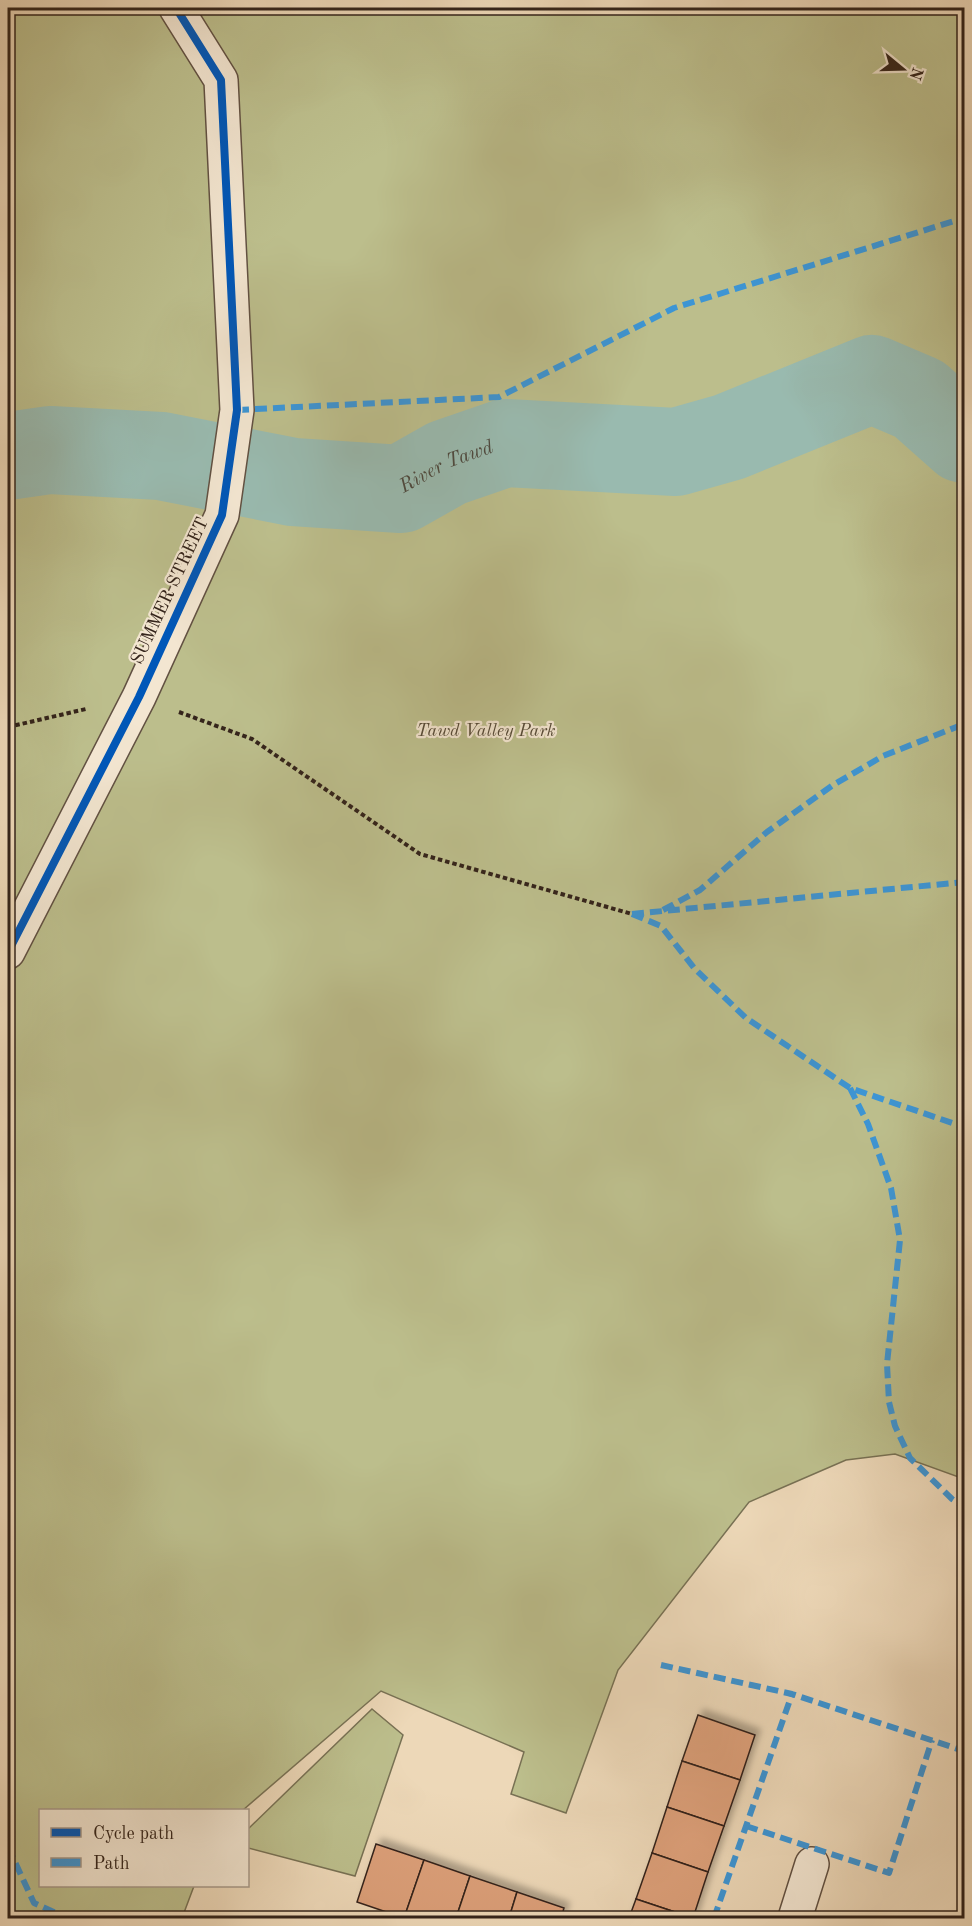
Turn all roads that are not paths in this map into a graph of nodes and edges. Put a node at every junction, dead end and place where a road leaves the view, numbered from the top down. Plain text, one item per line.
1 (176, 8) edge
2 (8, 952) edge
3 (812, 1864) dead end
4 (795, 1918) edge

1 - 2 street, SUMMER STREET
3 - 4 street

